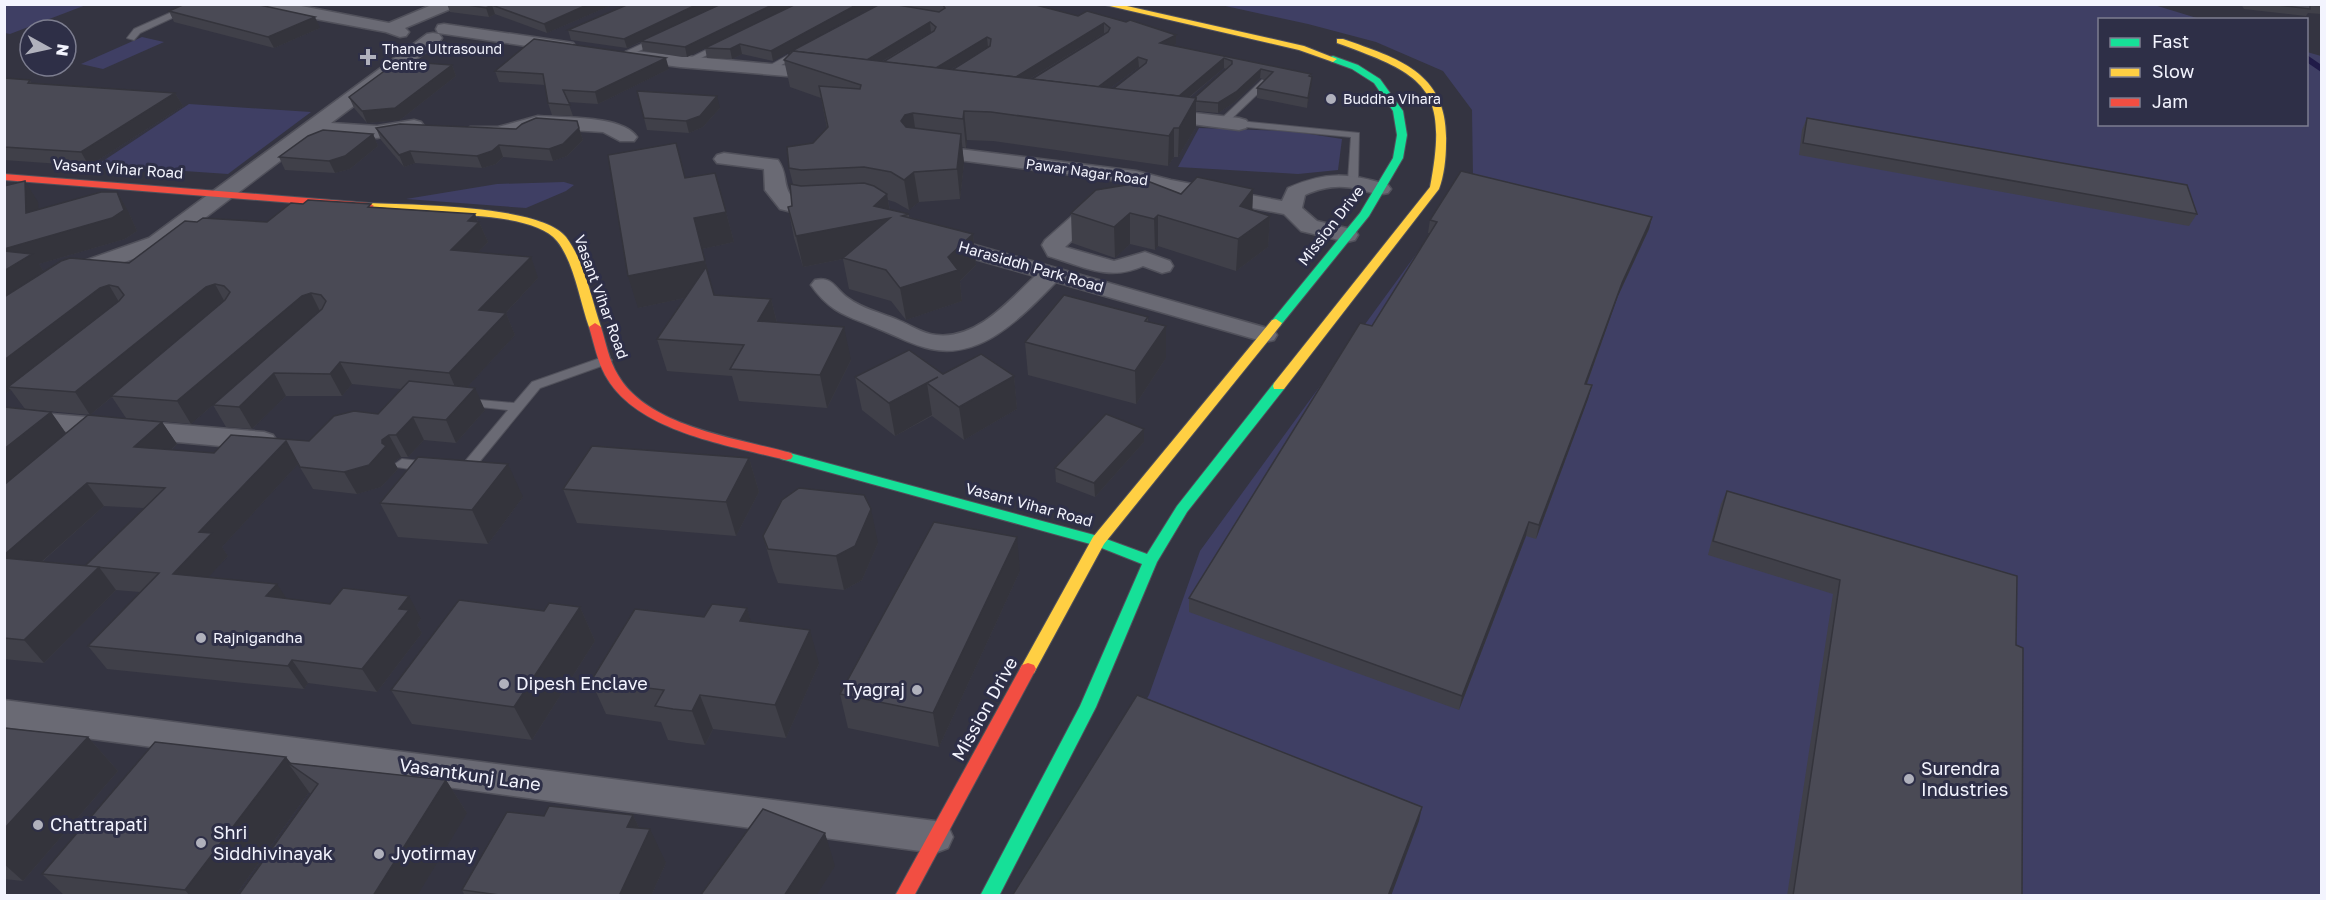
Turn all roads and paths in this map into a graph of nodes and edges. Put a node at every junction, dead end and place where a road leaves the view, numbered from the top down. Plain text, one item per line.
1 (198, 4) edge
2 (262, 4) edge
3 (449, 4) edge
4 (1105, 4) edge
5 (294, 6) edge
6 (416, 29) junction
7 (574, 31) edge
8 (663, 37) edge
9 (1331, 38) dead end
10 (131, 39) dead end
11 (735, 39) edge
12 (543, 44) junction
13 (809, 47) edge
14 (622, 55) junction
15 (682, 64) junction
16 (769, 68) junction
17 (839, 76) edge
18 (1266, 82) edge
19 (1140, 113) edge
20 (1231, 123) junction
21 (311, 127) junction
22 (434, 128) edge
23 (456, 129) edge
24 (627, 136) dead end
25 (917, 150) edge
26 (724, 159) dead end
27 (4, 177) edge
28 (1353, 180) junction
29 (225, 194) junction
30 (1379, 198) junction
31 (849, 206) edge
32 (1125, 206) edge
33 (1291, 209) junction
34 (926, 234) edge
35 (1347, 235) junction
36 (1052, 273) junction
37 (823, 285) dead end
38 (49, 286) edge
39 (1133, 296) junction
40 (1265, 335) junction
41 (606, 360) junction
42 (450, 400) edge
43 (124, 404) edge
44 (518, 406) junction
45 (225, 411) edge
46 (11, 415) edge
47 (99, 426) junction
48 (198, 435) junction
49 (287, 443) edge
50 (73, 448) edge
51 (402, 464) dead end
52 (1098, 541) junction
53 (1150, 561) junction
54 (4, 713) edge
55 (934, 837) junction
56 (904, 896) edge
57 (989, 896) edge

1 - 10 lane
2 - 5 street
3 - 6 street
4 - 30 street, Mission Drive
5 - 6 street
6 - 12 street
6 - 21 street
7 - 12 street
8 - 14 lane
9 - 53 street
11 - 15 lane
12 - 14 street
13 - 16 lane
14 - 15 street
15 - 16 street
16 - 17 street
18 - 20 lane
19 - 20 street
20 - 28 lane
21 - 22 street
21 - 29 street
23 - 24 street
25 - 33 street, Pawar Nagar Road
26 - 31 street
27 - 29 street, Vasant Vihar Road
28 - 30 street
28 - 33 street
29 - 38 street
29 - 41 street, Vasant Vihar Road
30 - 35 street, Mission Drive
32 - 39 street
33 - 35 street, Pawar Nagar Road
34 - 36 street, Harasiddh Park Road
35 - 40 street, Mission Drive
36 - 37 street
36 - 39 street, Harasiddh Park Road
39 - 40 street, Harasiddh Park Road
40 - 52 street, Mission Drive
41 - 44 lane
41 - 52 street, Vasant Vihar Road
42 - 44 lane
43 - 47 street
44 - 51 lane
45 - 48 street
46 - 47 street
47 - 48 street
47 - 50 street
48 - 49 street
52 - 53 street
52 - 55 street, Mission Drive
53 - 57 street
54 - 55 street, Vasantkunj Lane
55 - 56 street, Mission Drive

